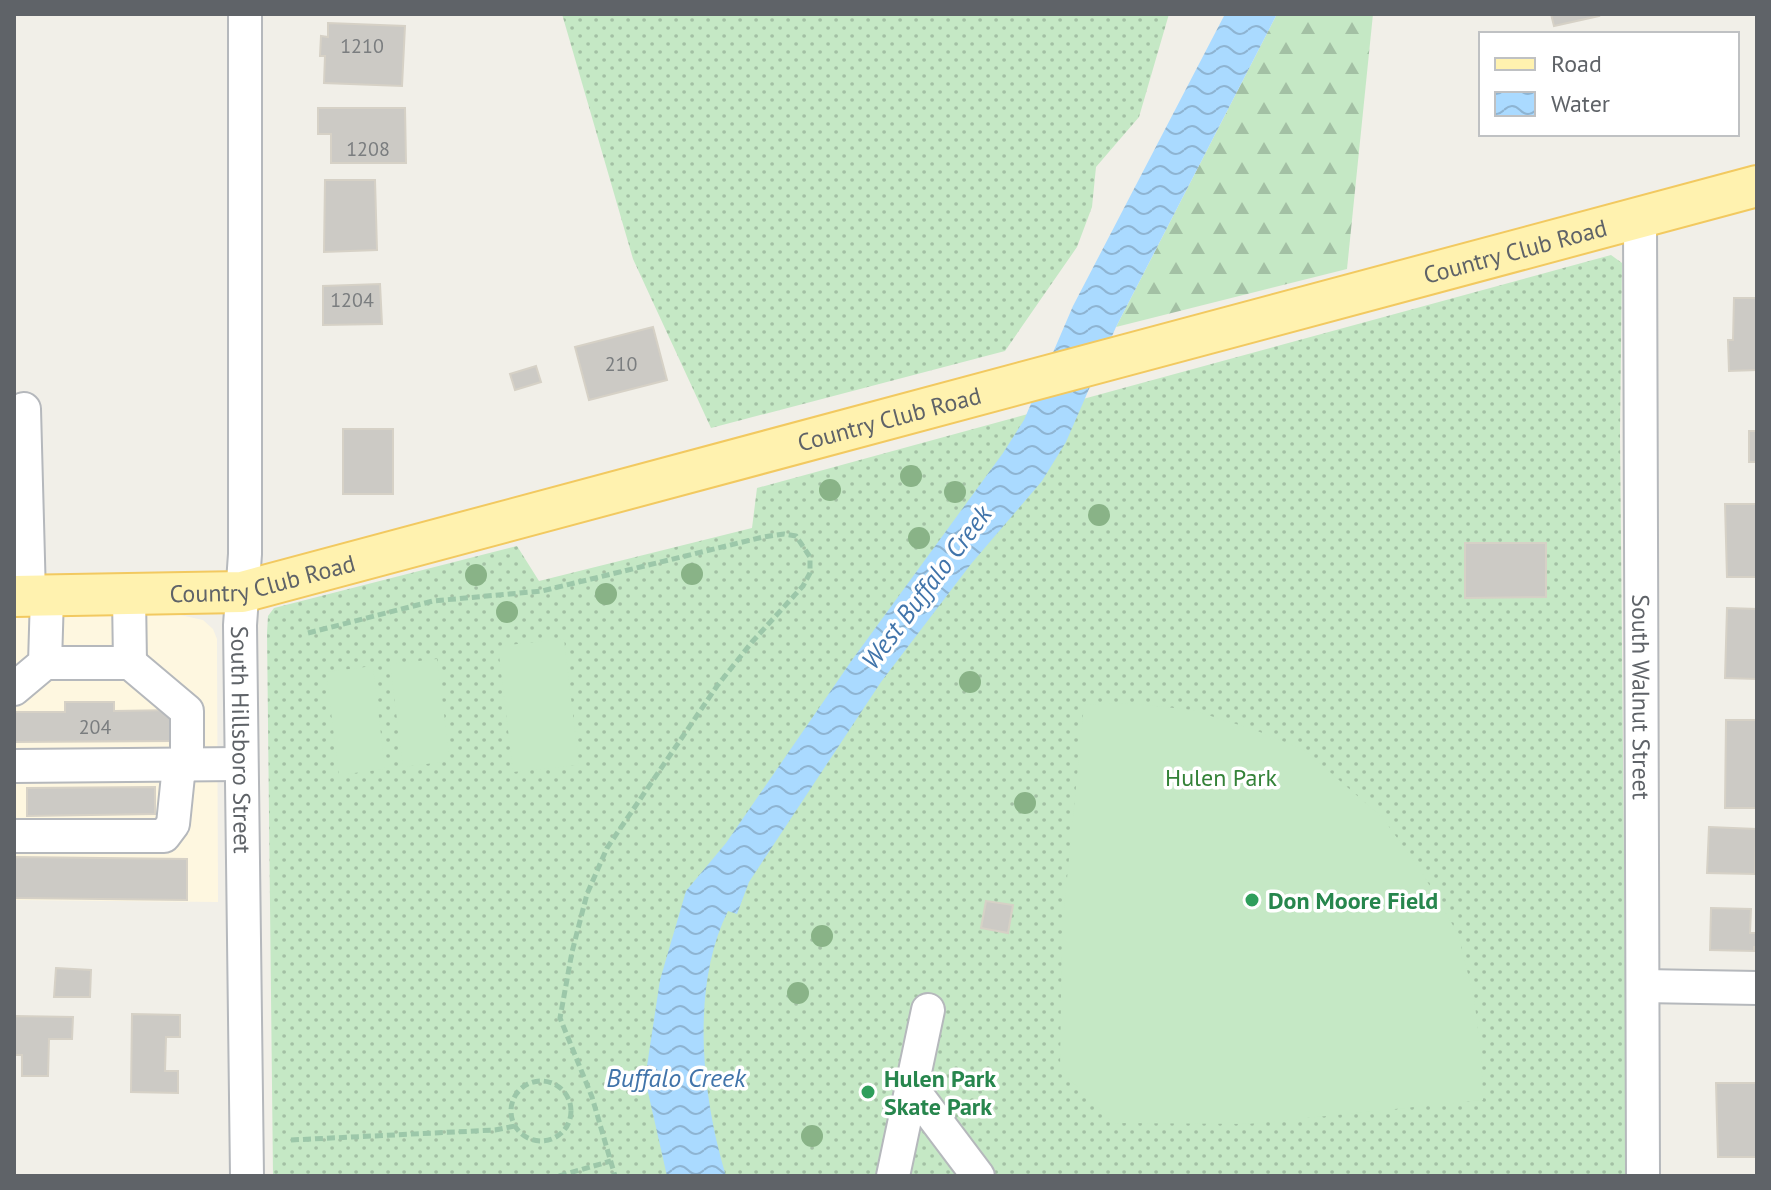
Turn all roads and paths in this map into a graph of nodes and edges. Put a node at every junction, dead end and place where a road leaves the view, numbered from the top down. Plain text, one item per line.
1 (245, 14) edge
2 (1757, 186) edge
3 (1640, 219) junction
4 (24, 409) dead end
5 (242, 592) junction
6 (30, 596) edge
7 (129, 596) junction
8 (308, 633) dead end
9 (45, 663) junction
10 (130, 663) junction
11 (14, 689) edge
12 (241, 764) junction
13 (14, 766) edge
14 (183, 766) junction
15 (14, 836) edge
16 (1643, 986) junction
17 (1757, 988) edge
18 (928, 1010) dead end
19 (911, 1087) junction
20 (515, 1126) junction
21 (291, 1140) dead end
22 (611, 1161) junction
23 (247, 1176) edge
24 (559, 1176) edge
25 (615, 1176) edge
26 (893, 1176) edge
27 (978, 1176) edge
28 (1643, 1176) edge

1 - 5 street, South Hillsboro Street
2 - 3 main road, Country Club Road
3 - 5 main road, Country Club Road
3 - 16 street, South Walnut Street
4 - 6 street
5 - 7 main road, Country Club Road
5 - 12 street, South Hillsboro Street
6 - 7 main road, Country Club Road
6 - 9 street
7 - 10 street
8 - 22 path
9 - 10 street
9 - 11 street
10 - 14 street
12 - 14 street
12 - 23 street, South Hillsboro Street
13 - 14 street
14 - 15 street
16 - 17 street
16 - 28 street, South Walnut Street
18 - 19 street
19 - 26 street
19 - 27 street
20 - 20 path
20 - 21 path
22 - 24 path
22 - 25 path

